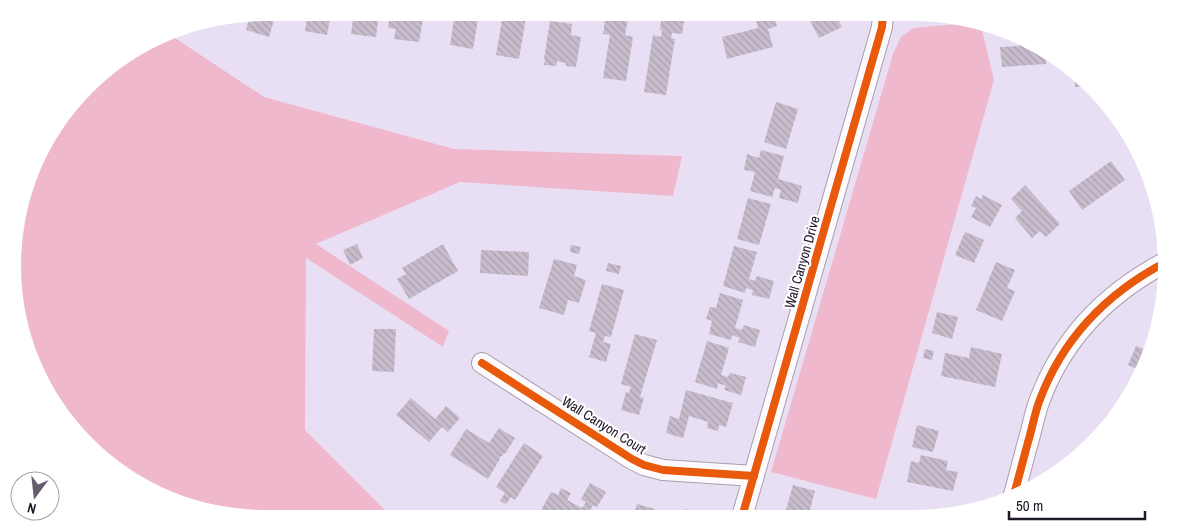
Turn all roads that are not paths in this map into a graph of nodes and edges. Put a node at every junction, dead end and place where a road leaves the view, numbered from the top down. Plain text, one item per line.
1 (882, 21) edge
2 (1158, 266) edge
3 (482, 363) dead end
4 (754, 476) junction
5 (1016, 487) edge
6 (744, 510) edge

1 - 4 street, Wall Canyon Drive
2 - 5 street
3 - 4 street, Wall Canyon Court
4 - 6 street, Wall Canyon Drive

